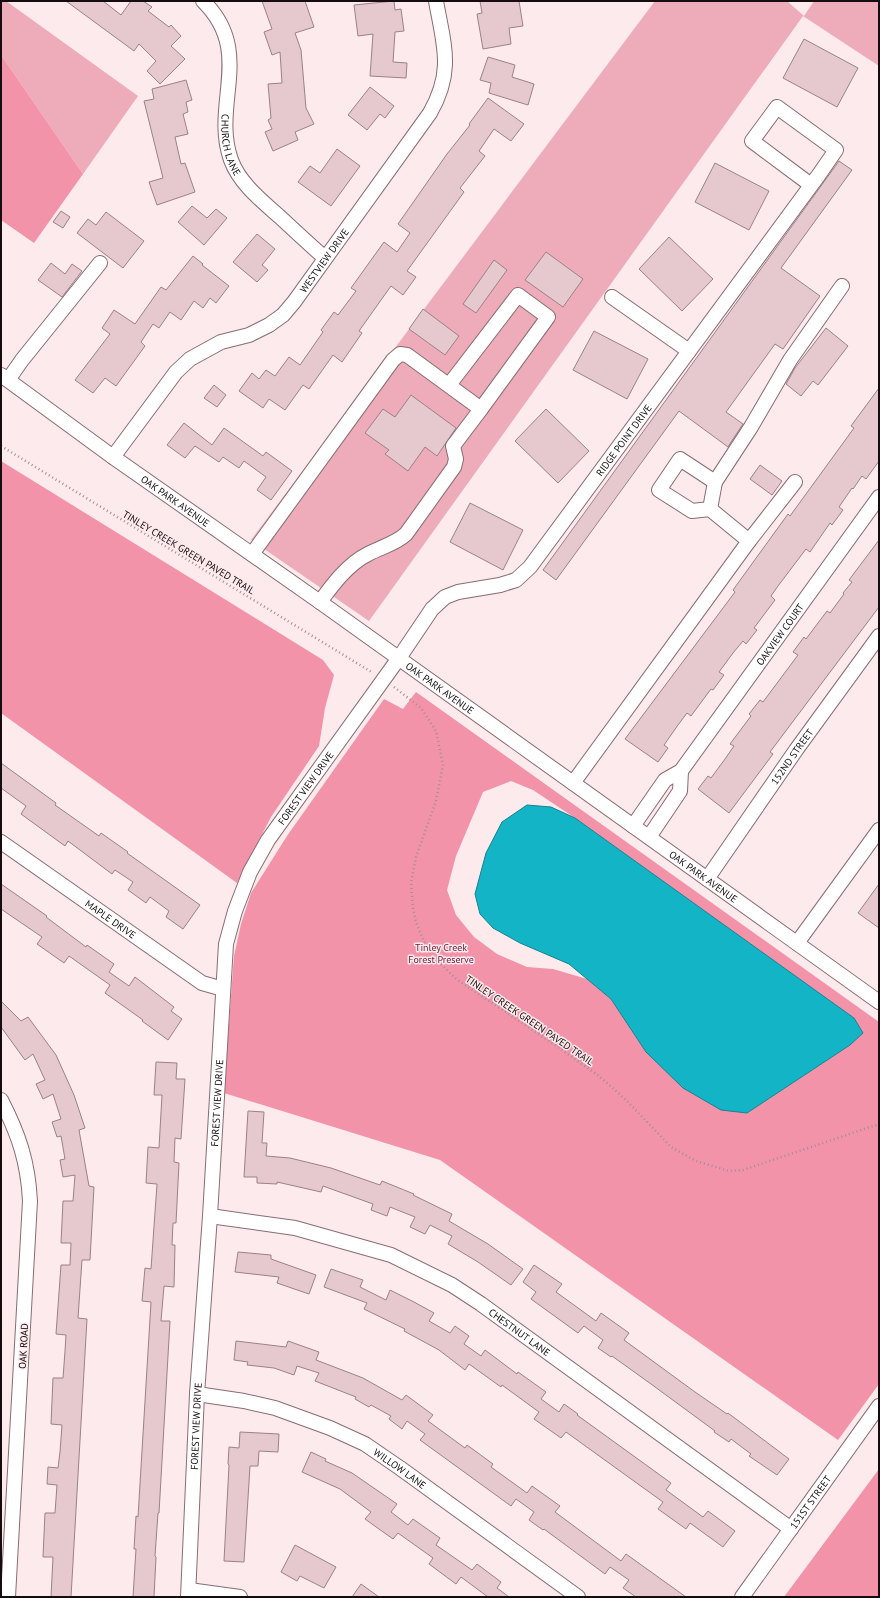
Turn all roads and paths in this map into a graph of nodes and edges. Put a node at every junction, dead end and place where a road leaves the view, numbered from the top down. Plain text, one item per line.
1 (203, 1) edge
2 (436, 1) edge
3 (814, 181) junction
4 (325, 258) junction
5 (100, 263) dead end
6 (842, 286) dead end
7 (612, 297) dead end
8 (689, 351) junction
9 (5, 377) edge
10 (449, 385) junction
11 (481, 409) junction
12 (1, 446) edge
13 (113, 458) junction
14 (715, 482) junction
15 (795, 482) dead end
16 (879, 497) edge
17 (710, 509) junction
18 (749, 541) junction
19 (252, 554) junction
20 (320, 602) junction
21 (879, 636) edge
22 (399, 658) junction
23 (369, 671) dead end
24 (396, 688) dead end
25 (681, 771) junction
26 (573, 783) junction
27 (632, 826) junction
28 (877, 836) edge
29 (649, 837) junction
30 (1, 842) edge
31 (707, 879) junction
32 (797, 943) junction
33 (222, 989) junction
34 (879, 1002) edge
35 (1, 1100) edge
36 (879, 1124) edge
37 (210, 1216) junction
38 (197, 1394) junction
39 (879, 1406) edge
40 (791, 1529) junction
41 (188, 1594) edge
42 (8, 1597) edge
43 (240, 1597) edge
44 (578, 1597) edge
45 (742, 1597) edge

1 - 4 street, CHURCH LANE
2 - 4 street, WESTVIEW DRIVE
3 - 3 street, RIDGE POINT DRIVE
3 - 8 street, RIDGE POINT DRIVE
4 - 13 street, WESTVIEW DRIVE
5 - 9 street
6 - 14 street
7 - 8 street
8 - 22 street, RIDGE POINT DRIVE
9 - 13 street, OAK PARK AVENUE
10 - 11 street
10 - 11 street
10 - 19 street
11 - 20 street
12 - 23 path, TINLEY CREEK GREEN PAVED TRAIL
13 - 19 street, OAK PARK AVENUE
14 - 17 street
14 - 17 street
15 - 18 street
16 - 25 street, OAKVIEW COURT
17 - 18 street
18 - 26 street
19 - 20 street, OAK PARK AVENUE
20 - 22 street, OAK PARK AVENUE
21 - 31 street, 152ND STREET
22 - 26 street, OAK PARK AVENUE
22 - 33 street, FOREST VIEW DRIVE
24 - 36 path, TINLEY CREEK GREEN PAVED TRAIL
25 - 27 street, OAKVIEW COURT
25 - 29 street
26 - 27 street, OAK PARK AVENUE
27 - 29 street, OAK PARK AVENUE
28 - 32 street
29 - 31 street, OAK PARK AVENUE
30 - 33 street, MAPLE DRIVE
31 - 32 street, OAK PARK AVENUE
32 - 34 street, OAK PARK AVENUE
33 - 37 street, FOREST VIEW DRIVE
35 - 42 street, OAK ROAD
37 - 38 street, FOREST VIEW DRIVE
37 - 40 street, CHESTNUT LANE
38 - 41 street, FOREST VIEW DRIVE
38 - 44 street, WILLOW LANE
39 - 40 street, 151ST STREET
40 - 45 street, 151ST STREET
41 - 43 street

